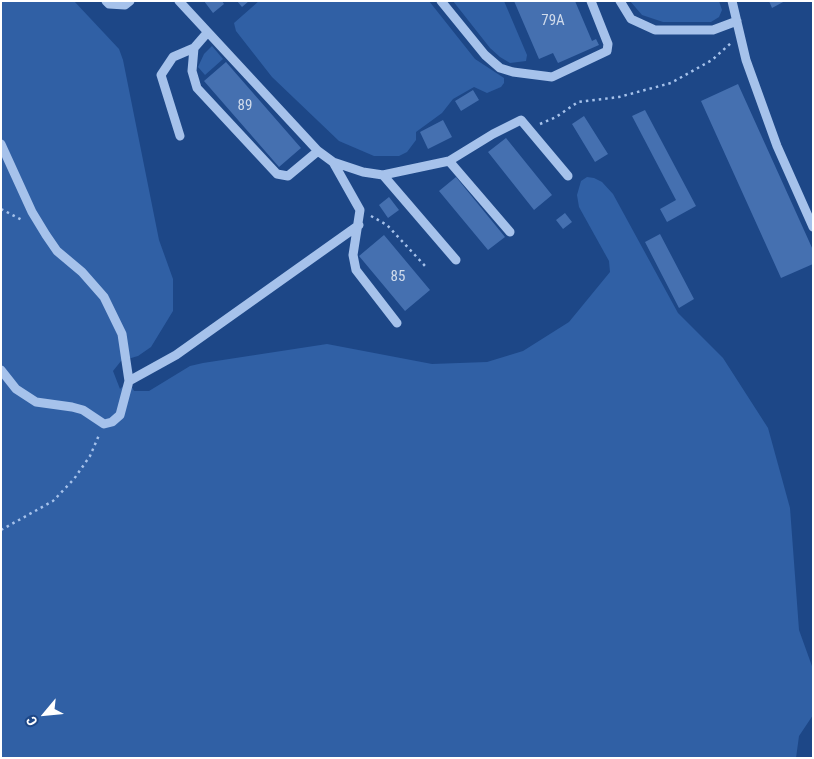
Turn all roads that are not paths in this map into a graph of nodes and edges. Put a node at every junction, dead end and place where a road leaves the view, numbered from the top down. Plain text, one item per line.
1 (106, 1) edge
2 (130, 1) edge
3 (179, 1) edge
4 (441, 1) edge
5 (591, 1) edge
6 (620, 1) edge
7 (732, 1) edge
8 (737, 20) junction
9 (207, 33) junction
10 (194, 48) junction
11 (180, 136) dead end
12 (1, 144) edge
13 (318, 151) junction
14 (449, 161) junction
15 (333, 162) junction
16 (383, 175) junction
17 (568, 176) dead end
18 (358, 225) junction
19 (813, 227) edge
20 (510, 232) dead end
21 (456, 260) dead end
22 (397, 323) dead end
23 (1, 370) edge
24 (129, 381) junction

1 - 2 lane
3 - 9 lane
4 - 5 lane
6 - 8 lane
7 - 8 lane
8 - 19 lane
9 - 10 lane
9 - 13 lane
10 - 11 lane
10 - 13 lane
12 - 24 lane
13 - 15 lane
14 - 16 lane
14 - 17 lane
14 - 20 lane
15 - 16 lane
15 - 18 lane
16 - 21 lane
18 - 22 lane
18 - 24 lane
23 - 24 lane

